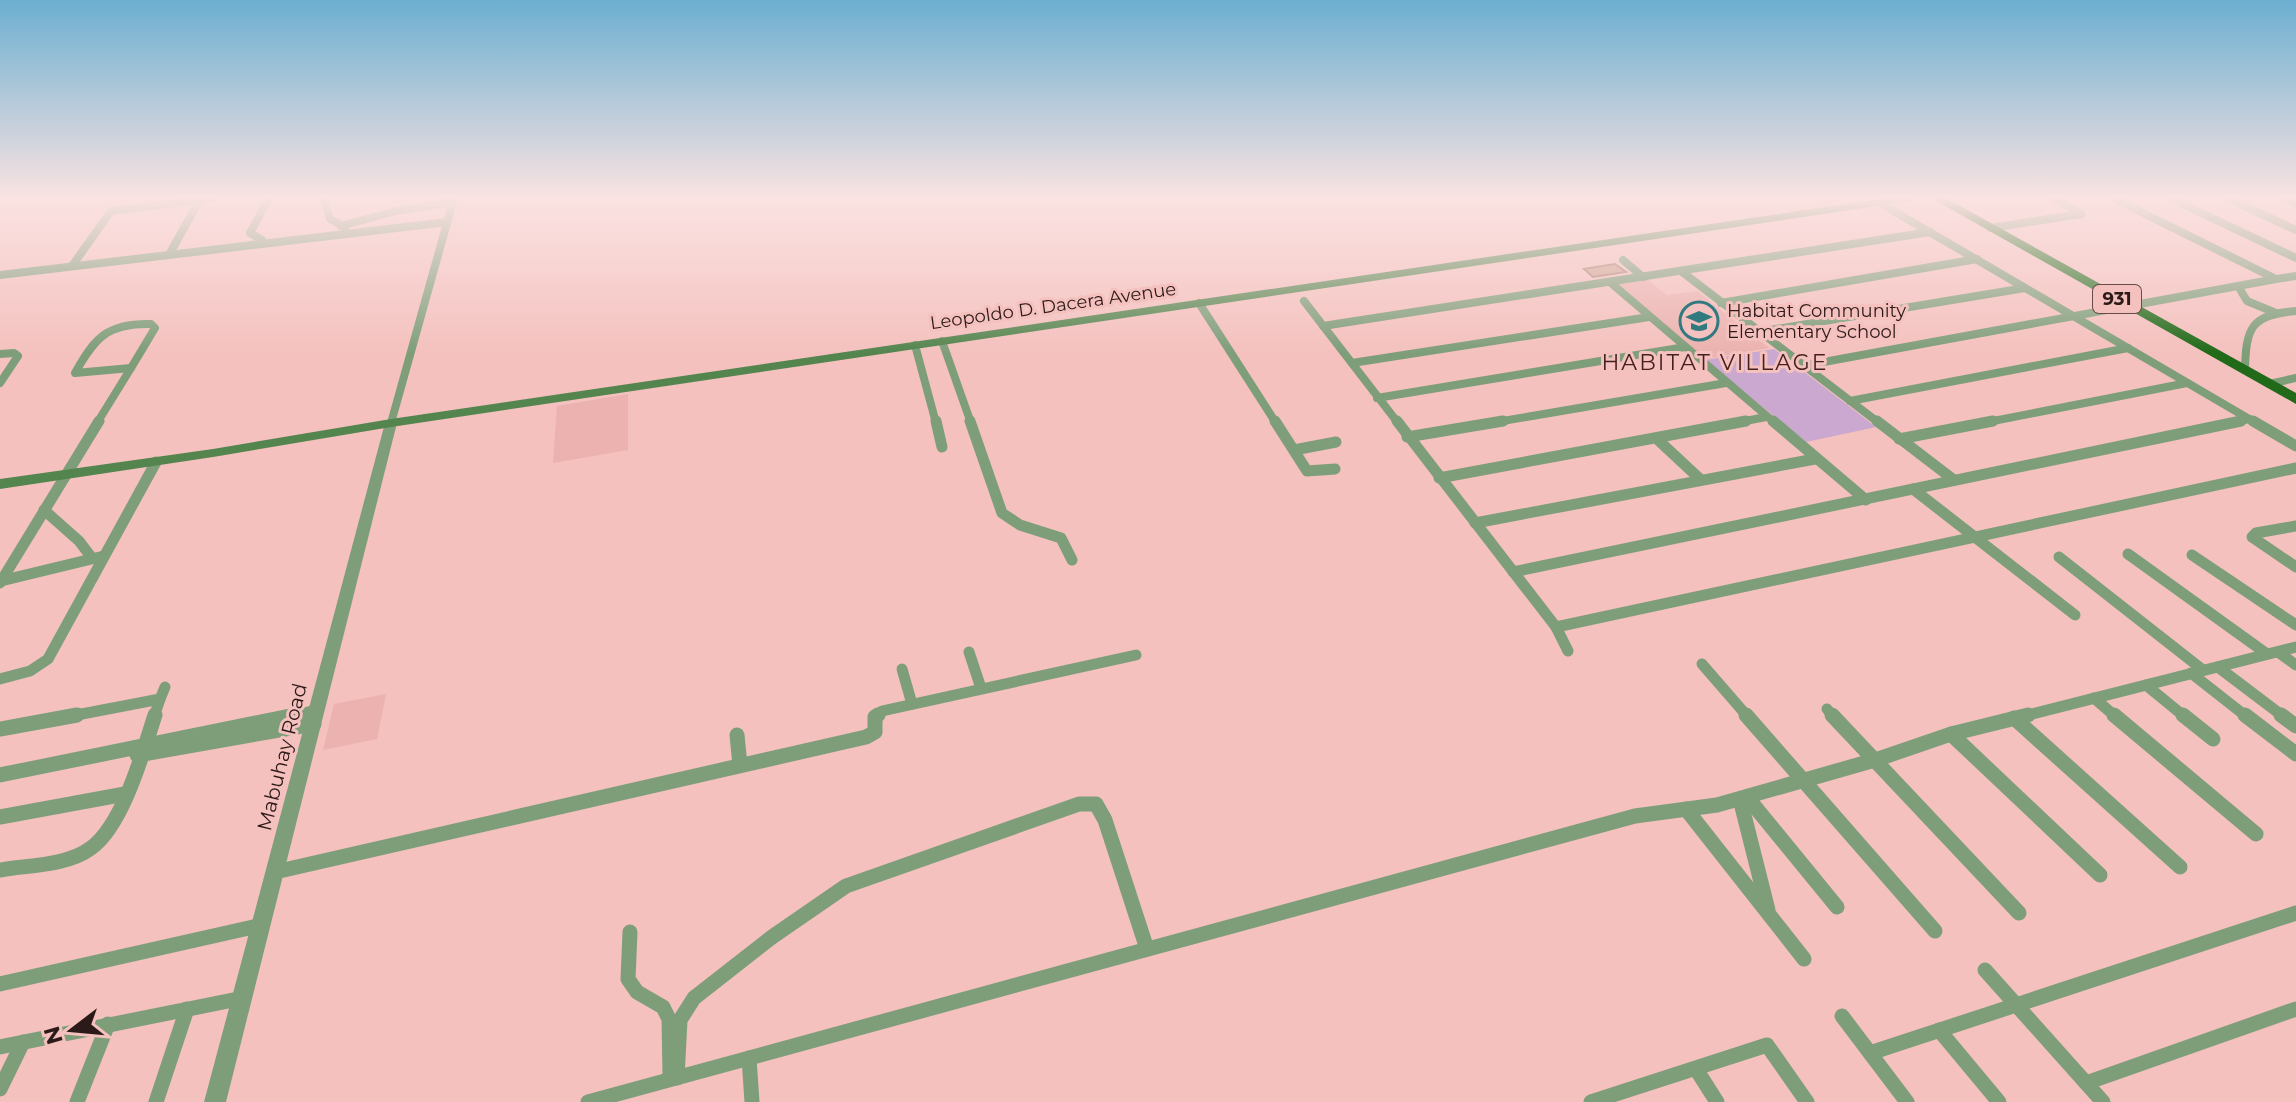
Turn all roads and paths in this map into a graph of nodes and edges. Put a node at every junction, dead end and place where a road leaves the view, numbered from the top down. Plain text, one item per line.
1 (83, 249) edge
2 (172, 249) edge
3 (202, 249) edge
4 (439, 249) edge
5 (1564, 249) edge
6 (1819, 249) edge
7 (1960, 249) edge
8 (2029, 249) edge
9 (2216, 249) edge
10 (170, 253) junction
11 (1977, 259) junction
12 (1623, 260) dead end
13 (72, 266) junction
14 (1681, 271) junction
15 (0, 275) edge
16 (2296, 276) edge
17 (1643, 277) junction
18 (2276, 279) junction
19 (1611, 283) junction
20 (2238, 286) junction
21 (2025, 288) junction
22 (1304, 301) dead end
23 (1199, 303) junction
24 (1721, 303) junction
25 (2131, 307) junction
26 (2296, 311) edge
27 (2274, 313) junction
28 (1649, 317) junction
29 (2076, 317) junction
30 (2296, 317) edge
31 (1323, 326) junction
32 (1758, 332) junction
33 (942, 341) junction
34 (915, 345) junction
35 (1685, 347) junction
36 (2128, 348) junction
37 (0, 354) edge
38 (1352, 363) junction
39 (1802, 366) junction
40 (133, 368) junction
41 (2245, 370) junction
42 (2296, 378) edge
43 (0, 383) edge
44 (1726, 383) junction
45 (2187, 383) junction
46 (2269, 384) junction
47 (1377, 398) junction
48 (2296, 399) edge
49 (1850, 401) junction
50 (1766, 417) junction
51 (2249, 419) junction
52 (391, 423) junction
53 (1407, 437) junction
54 (1656, 438) junction
55 (1899, 439) junction
56 (1336, 442) dead end
57 (2296, 446) edge
58 (942, 447) dead end
59 (1294, 450) junction
60 (1815, 459) junction
61 (156, 462) junction
62 (2296, 468) edge
63 (1335, 469) dead end
64 (68, 474) junction
65 (1439, 478) junction
66 (1701, 480) junction
67 (1954, 480) junction
68 (0, 484) edge
69 (1913, 489) junction
70 (1866, 500) junction
71 (44, 510) junction
72 (1475, 523) junction
73 (2296, 526) edge
74 (1977, 538) junction
75 (2128, 554) dead end
76 (2192, 555) dead end
77 (98, 557) junction
78 (2059, 557) dead end
79 (1072, 560) dead end
80 (2296, 567) edge
81 (1513, 572) junction
82 (0, 582) edge
83 (2075, 615) dead end
84 (2296, 625) edge
85 (1556, 627) junction
86 (2296, 647) edge
87 (1568, 651) dead end
88 (969, 652) dead end
89 (2272, 653) junction
90 (1136, 655) dead end
91 (1702, 664) dead end
92 (2296, 665) edge
93 (2218, 667) junction
94 (902, 669) dead end
95 (2197, 672) junction
96 (0, 679) edge
97 (2146, 685) junction
98 (981, 688) junction
99 (2094, 698) junction
100 (912, 704) junction
101 (1827, 709) dead end
102 (315, 717) junction
103 (2014, 718) junction
104 (2296, 726) edge
105 (0, 729) edge
106 (1951, 734) junction
107 (737, 735) dead end
108 (2213, 739) dead end
109 (142, 749) junction
110 (2296, 754) edge
111 (1875, 760) junction
112 (740, 765) junction
113 (0, 775) edge
114 (1805, 781) junction
115 (125, 794) junction
116 (1743, 798) junction
117 (1686, 809) junction
118 (0, 817) edge
119 (2256, 834) dead end
120 (2180, 867) dead end
121 (0, 870) edge
122 (275, 872) junction
123 (2100, 875) dead end
124 (1837, 907) dead end
125 (2019, 913) dead end
126 (2296, 913) edge
127 (1770, 915) junction
128 (262, 925) junction
129 (1935, 931) dead end
130 (630, 932) dead end
131 (1147, 949) junction
132 (1804, 959) dead end
133 (1985, 970) dead end
134 (0, 984) edge
135 (243, 998) junction
136 (2016, 1005) junction
137 (187, 1009) junction
138 (2296, 1009) edge
139 (1842, 1016) dead end
140 (108, 1024) junction
141 (1939, 1030) junction
142 (23, 1042) junction
143 (0, 1047) edge
144 (1870, 1053) junction
145 (749, 1058) junction
146 (1696, 1069) junction
147 (674, 1079) junction
148 (2086, 1083) junction
149 (0, 1089) edge
150 (77, 1102) edge
151 (156, 1102) edge
152 (215, 1102) edge
153 (588, 1102) edge
154 (752, 1102) edge
155 (1591, 1102) edge
156 (1717, 1102) edge
157 (1807, 1102) edge
158 (1907, 1102) edge
159 (1999, 1102) edge
160 (2103, 1102) edge

1 - 13 street
2 - 10 street
3 - 10 street
4 - 52 street
5 - 23 main road, Leopoldo D. Dacera Avenue
6 - 14 street
7 - 11 street
8 - 25 highway, 931
9 - 18 street
10 - 13 street
11 - 21 street
11 - 24 street
12 - 17 street
13 - 15 street
14 - 17 street
14 - 24 street
16 - 18 street
17 - 19 street
18 - 20 street
19 - 28 street
19 - 31 street
20 - 25 street
20 - 27 street
21 - 29 street
21 - 32 street
22 - 31 street
23 - 33 main road, Leopoldo D. Dacera Avenue
23 - 59 street
24 - 32 street
25 - 29 street
25 - 41 highway, 931
26 - 27 street
27 - 30 street
27 - 41 street
28 - 35 street
28 - 38 street
29 - 36 street
29 - 39 street
31 - 38 street
32 - 39 street
33 - 34 main road, Leopoldo D. Dacera Avenue
33 - 79 street
34 - 52 main road, Leopoldo D. Dacera Avenue
34 - 58 street
35 - 44 street
35 - 47 street
36 - 45 street
36 - 49 street
37 - 43 street
38 - 47 street
39 - 49 street
40 - 40 street
40 - 64 street
41 - 46 highway, 931
42 - 46 street
44 - 50 street
44 - 53 street
45 - 51 street
45 - 55 street
46 - 48 highway, 931
47 - 53 street
49 - 55 street
50 - 54 street
50 - 60 street
51 - 57 street
51 - 67 street
52 - 61 main road, Leopoldo D. Dacera Avenue
52 - 102 street, Mabuhay Road
53 - 65 street
54 - 65 street
54 - 66 street
55 - 67 street
56 - 59 street
59 - 63 street
60 - 66 street
60 - 70 street
61 - 64 main road, Leopoldo D. Dacera Avenue
61 - 77 street
62 - 74 street
64 - 68 main road, Leopoldo D. Dacera Avenue
64 - 71 street
65 - 72 street
66 - 72 street
67 - 69 street
69 - 70 street
69 - 74 street
70 - 81 street
71 - 77 street
71 - 82 street
72 - 81 street
73 - 80 street
74 - 83 street
74 - 85 street
75 - 89 street
76 - 84 street
77 - 82 street
77 - 96 street
78 - 95 street
81 - 85 street
85 - 87 street
86 - 89 street
88 - 98 street
89 - 92 street
89 - 93 street
90 - 98 street
91 - 114 street
93 - 95 street
93 - 104 street
94 - 100 street
95 - 97 street
95 - 110 street
97 - 99 street
97 - 108 street
98 - 100 street
99 - 103 street
99 - 119 street
100 - 112 street
101 - 111 street
102 - 109 street
102 - 122 street, Mabuhay Road
103 - 106 street
103 - 120 street
105 - 109 street
106 - 111 street
106 - 123 street
107 - 112 street
109 - 113 street
109 - 115 street
111 - 114 street
111 - 125 street
112 - 122 street
114 - 116 street
114 - 129 street
115 - 118 street
115 - 121 street
116 - 117 street
116 - 124 street
116 - 127 street
117 - 127 street
117 - 131 street
122 - 128 street, Mabuhay Road
126 - 136 street
127 - 132 street
128 - 134 street
128 - 135 street, Mabuhay Road
130 - 147 street
131 - 145 street
131 - 147 street
133 - 136 street
135 - 137 street
135 - 152 street, Mabuhay Road
136 - 141 street
136 - 148 street
137 - 140 street
137 - 151 street
138 - 148 street
139 - 144 street
140 - 142 street
140 - 150 street
141 - 144 street
141 - 159 street
142 - 143 street
142 - 149 street
144 - 158 street
145 - 147 street
145 - 154 street
146 - 155 street
146 - 156 street
146 - 157 street
147 - 153 street
148 - 160 street

